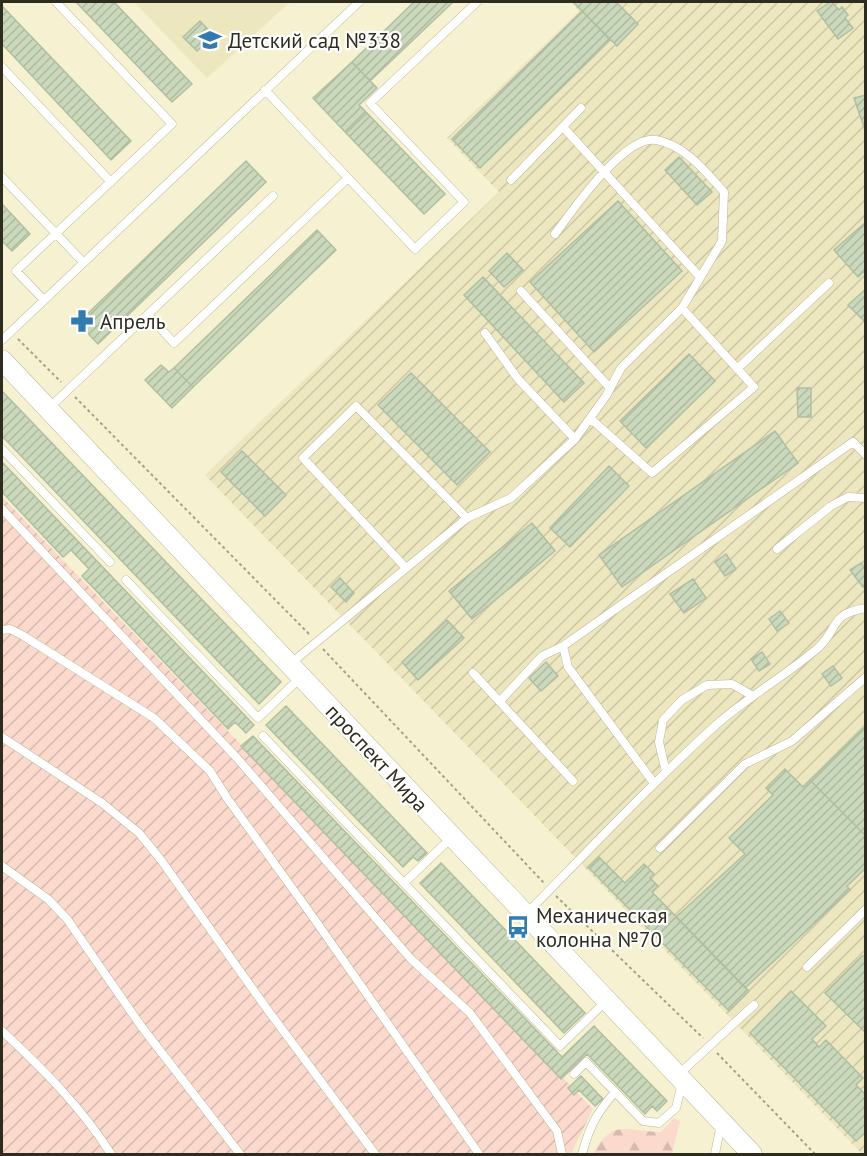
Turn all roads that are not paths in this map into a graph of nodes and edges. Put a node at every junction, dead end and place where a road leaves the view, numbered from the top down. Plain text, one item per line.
1 (56, 2) edge
2 (358, 2) edge
3 (477, 2) edge
4 (2, 67) edge
5 (265, 90) junction
6 (581, 108) dead end
7 (563, 127) junction
8 (603, 172) junction
9 (2, 177) edge
10 (348, 178) junction
11 (511, 180) dead end
12 (111, 182) junction
13 (273, 196) dead end
14 (56, 234) junction
15 (555, 234) dead end
16 (83, 262) junction
17 (700, 277) junction
18 (829, 283) dead end
19 (521, 291) dead end
20 (44, 300) junction
21 (682, 308) junction
22 (148, 315) junction
23 (485, 333) dead end
24 (2, 340) edge
25 (2, 360) edge
26 (737, 369) junction
27 (610, 388) junction
28 (48, 410) junction
29 (591, 419) junction
30 (575, 440) junction
31 (2, 449) edge
32 (866, 455) edge
33 (866, 498) edge
34 (2, 509) edge
35 (466, 518) junction
36 (777, 549) dead end
37 (110, 562) dead end
38 (406, 568) junction
39 (126, 580) dead end
40 (866, 608) edge
41 (2, 630) edge
42 (563, 646) junction
43 (295, 671) junction
44 (473, 673) dead end
45 (866, 677) edge
46 (753, 696) junction
47 (500, 701) junction
48 (263, 736) dead end
49 (2, 737) edge
50 (666, 772) junction
51 (573, 781) dead end
52 (654, 783) junction
53 (452, 837) junction
54 (660, 848) dead end
55 (2, 866) edge
56 (404, 883) junction
57 (866, 909) edge
58 (525, 915) junction
59 (807, 967) dead end
60 (606, 1000) junction
61 (754, 1005) dead end
62 (2, 1031) edge
63 (574, 1074) dead end
64 (680, 1079) junction
65 (615, 1092) junction
66 (721, 1122) junction
67 (111, 1155) edge
68 (240, 1155) edge
69 (375, 1155) edge
70 (479, 1155) edge
71 (562, 1155) edge
72 (582, 1155) edge
73 (715, 1155) edge
74 (752, 1155) edge

1 - 12 lane
2 - 5 lane
3 - 10 lane
4 - 12 lane
5 - 10 lane
5 - 16 lane
6 - 7 lane
7 - 8 lane
7 - 11 lane
8 - 15 lane
8 - 17 lane
8 - 17 lane
9 - 14 lane
10 - 22 lane
12 - 14 lane
13 - 22 lane
14 - 16 lane
14 - 20 lane
16 - 20 lane
17 - 21 lane
18 - 26 lane
19 - 27 lane
20 - 24 lane
21 - 26 lane
21 - 27 lane
22 - 28 lane
23 - 30 lane
25 - 28 street, проспект Мира
26 - 29 lane
27 - 29 lane
28 - 43 street, проспект Мира
29 - 30 lane
30 - 35 lane
31 - 37 lane
32 - 42 lane
33 - 36 lane
34 - 71 lane
35 - 38 lane
35 - 38 lane
38 - 43 lane
39 - 43 lane
40 - 46 lane
41 - 70 lane
42 - 47 lane
42 - 52 lane
43 - 53 street, проспект Мира
44 - 47 lane
45 - 54 lane
46 - 50 lane
46 - 50 lane
47 - 51 lane
48 - 56 lane
49 - 69 lane
50 - 52 lane
52 - 58 lane
53 - 56 lane
53 - 58 street, проспект Мира
55 - 68 lane
56 - 60 lane
57 - 59 lane
58 - 60 street, проспект Мира
60 - 64 street, проспект Мира
61 - 64 lane
62 - 67 lane
63 - 65 lane
64 - 65 lane
64 - 66 street, проспект Мира
65 - 72 lane
66 - 73 lane
66 - 74 street, проспект Мира

